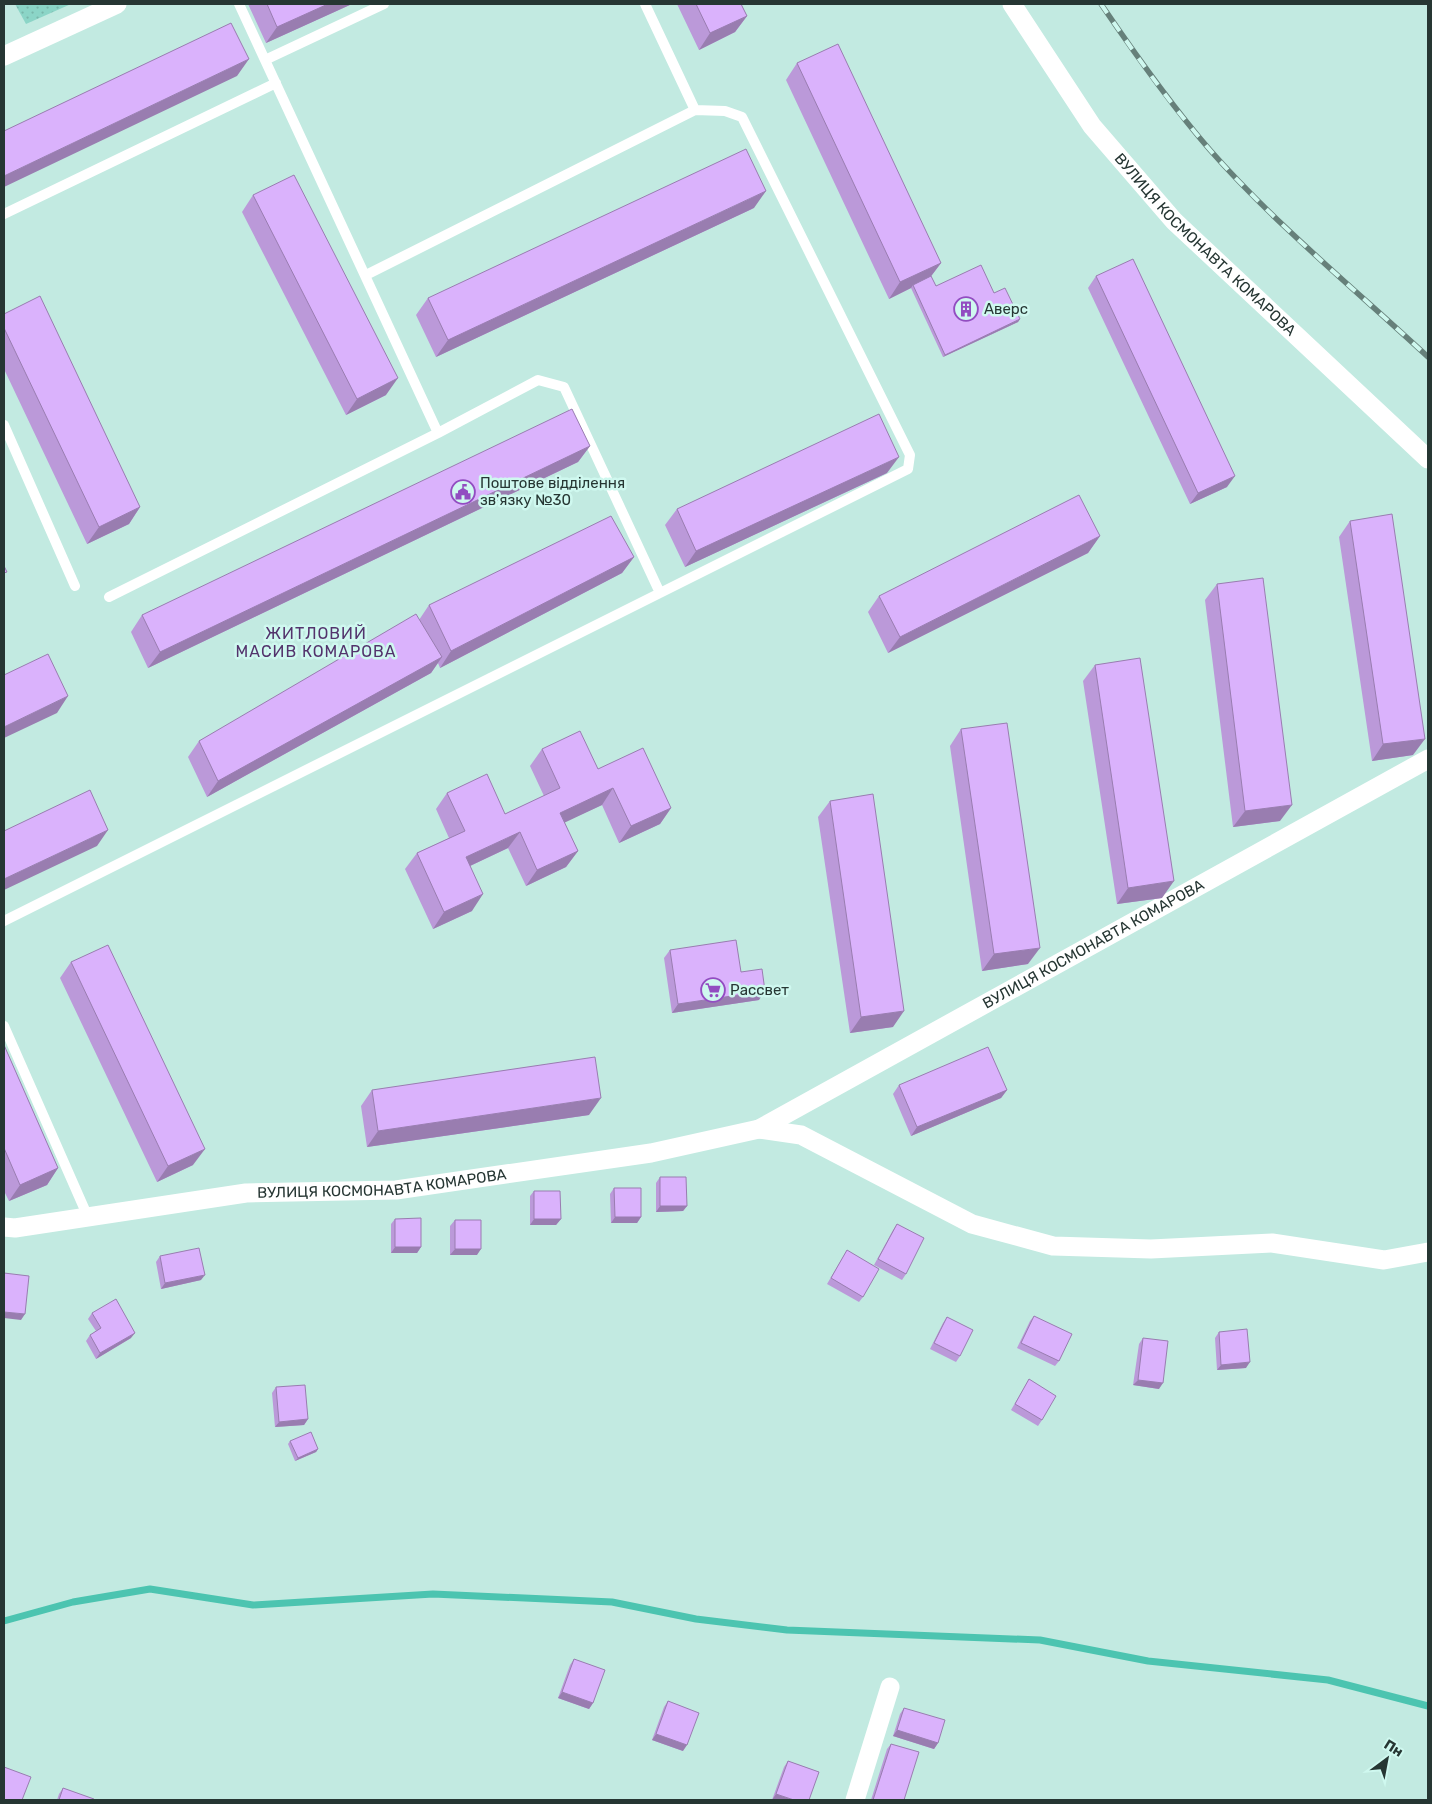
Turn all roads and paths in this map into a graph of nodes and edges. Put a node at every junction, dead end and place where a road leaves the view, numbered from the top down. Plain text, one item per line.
1 (117, 4) edge
2 (239, 4) edge
3 (384, 4) edge
4 (644, 4) edge
5 (1012, 4) edge
6 (4, 56) edge
7 (265, 60) junction
8 (276, 83) junction
9 (695, 110) junction
10 (4, 214) edge
11 (366, 275) junction
12 (4, 425) edge
13 (438, 432) junction
14 (1428, 459) edge
15 (75, 586) dead end
16 (660, 593) junction
17 (109, 597) dead end
18 (1428, 759) edge
19 (4, 921) edge
20 (4, 1026) edge
21 (758, 1129) junction
22 (88, 1217) junction
23 (4, 1228) edge
24 (1428, 1252) edge
25 (890, 1687) dead end
26 (855, 1800) edge

1 - 6 street
2 - 7 lane
3 - 7 lane
4 - 9 lane
5 - 14 street, ВУЛИЦЯ КОСМОНАВТА КОМАРОВА
7 - 8 lane
8 - 10 lane
8 - 11 lane
9 - 11 lane
9 - 16 lane
11 - 13 lane
12 - 15 lane
13 - 16 lane
13 - 17 lane
16 - 19 lane
18 - 21 street, ВУЛИЦЯ КОСМОНАВТА КОМАРОВА
20 - 22 lane
21 - 22 street, ВУЛИЦЯ КОСМОНАВТА КОМАРОВА
21 - 24 street, ВУЛИЦЯ КОСМОНАВТА КОМАРОВА
22 - 23 street, ВУЛИЦЯ КОСМОНАВТА КОМАРОВА
25 - 26 street

